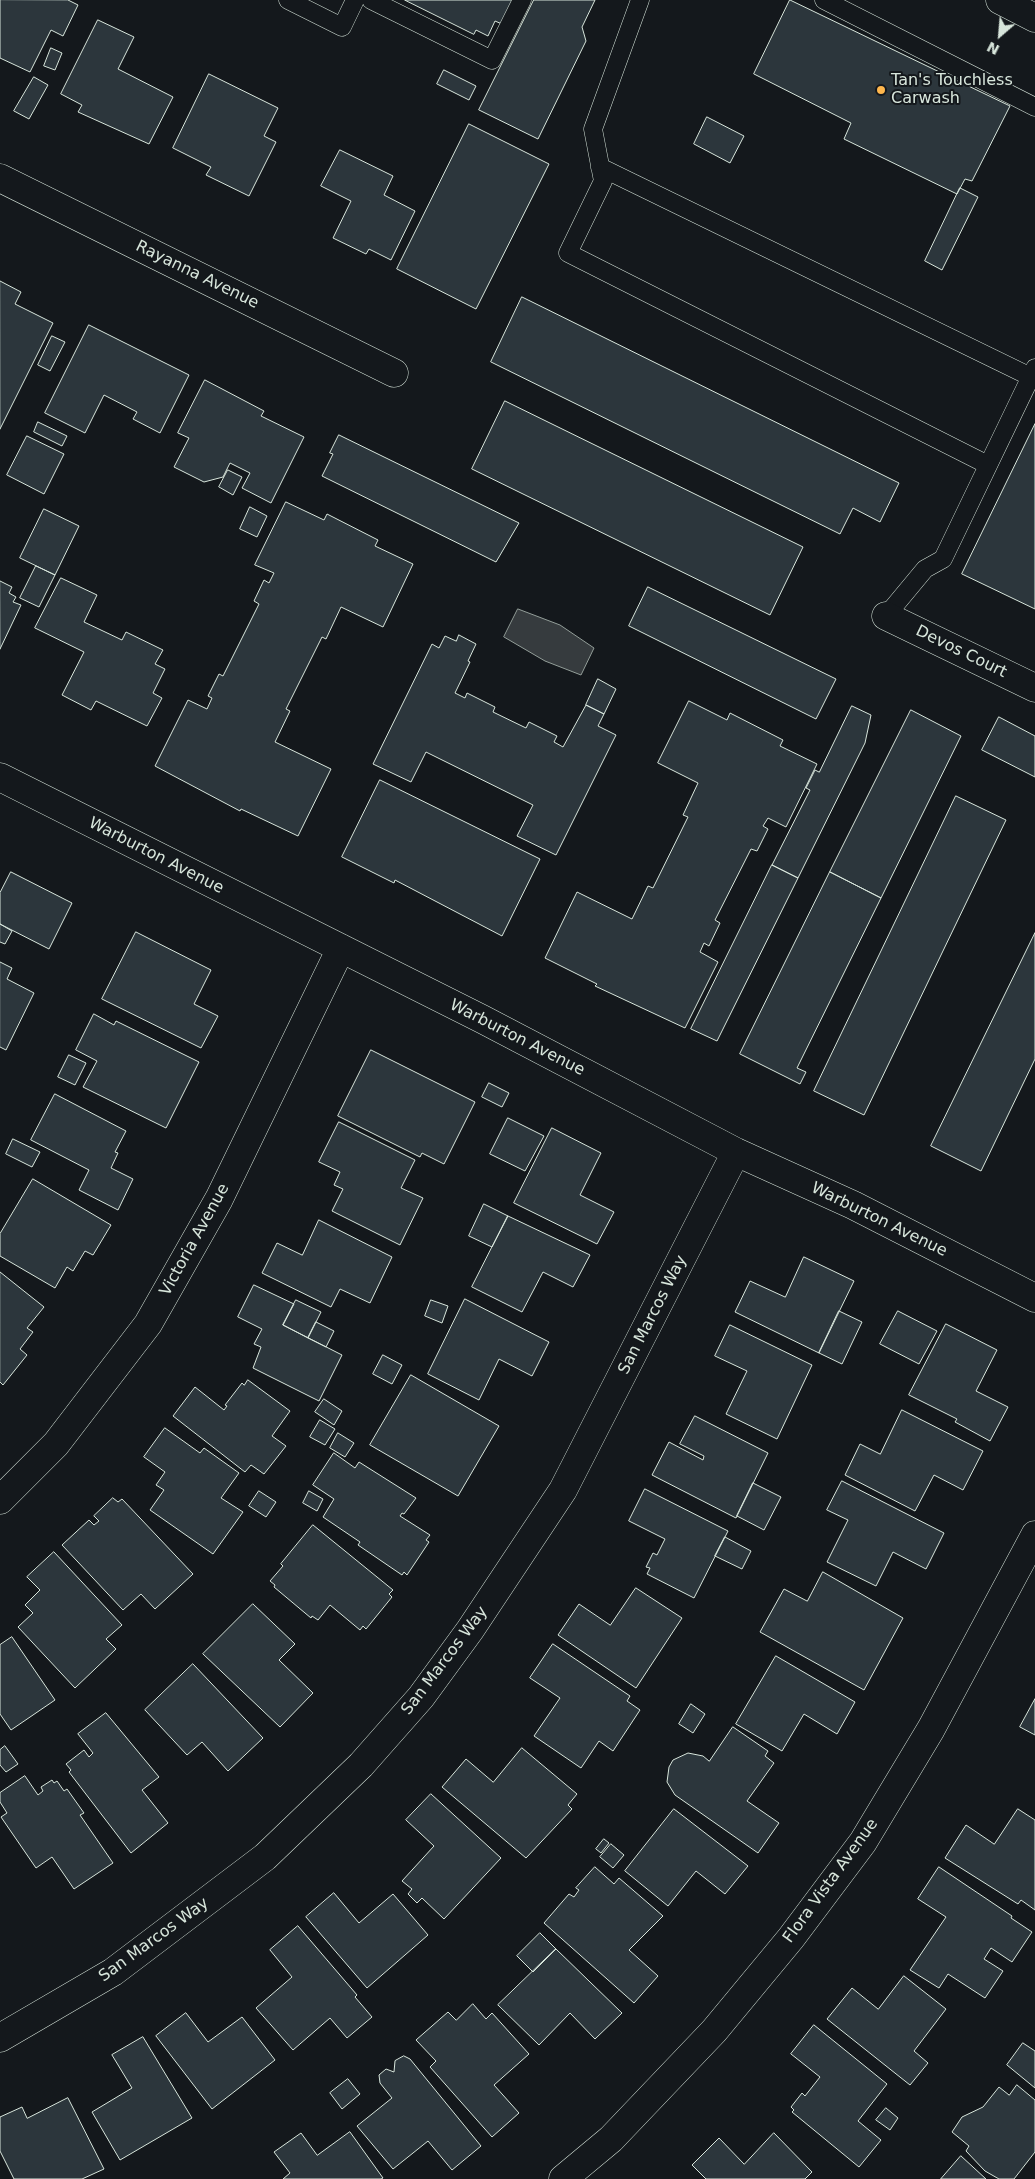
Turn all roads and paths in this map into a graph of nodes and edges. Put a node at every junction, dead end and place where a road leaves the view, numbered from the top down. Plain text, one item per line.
1 (288, 0) edge
2 (355, 0) edge
3 (371, 0) edge
4 (522, 0) edge
5 (640, 0) edge
6 (824, 0) edge
7 (1000, 0) edge
8 (1035, 18) edge
9 (1035, 107) edge
10 (600, 167) junction
11 (0, 178) edge
12 (1033, 372) edge
13 (394, 373) dead end
14 (988, 465) junction
15 (886, 616) joint
16 (1035, 688) edge
17 (0, 777) edge
18 (341, 948) junction
19 (736, 1152) junction
20 (1035, 1298) edge
21 (0, 1500) edge
22 (1035, 1535) edge
23 (0, 2038) edge
24 (563, 2179) edge

1 - 2 lane
3 - 4 lane
5 - 10 lane
6 - 9 lane
7 - 8 street
10 - 12 lane
10 - 14 lane
11 - 13 street, Rayanna Avenue
12 - 14 lane
14 - 15 lane
15 - 16 street, Devos Court
17 - 18 street, Warburton Avenue
18 - 19 street, Warburton Avenue
18 - 21 street, Victoria Avenue
19 - 20 street, Warburton Avenue
19 - 23 street, San Marcos Way
22 - 24 street, Flora Vista Avenue

